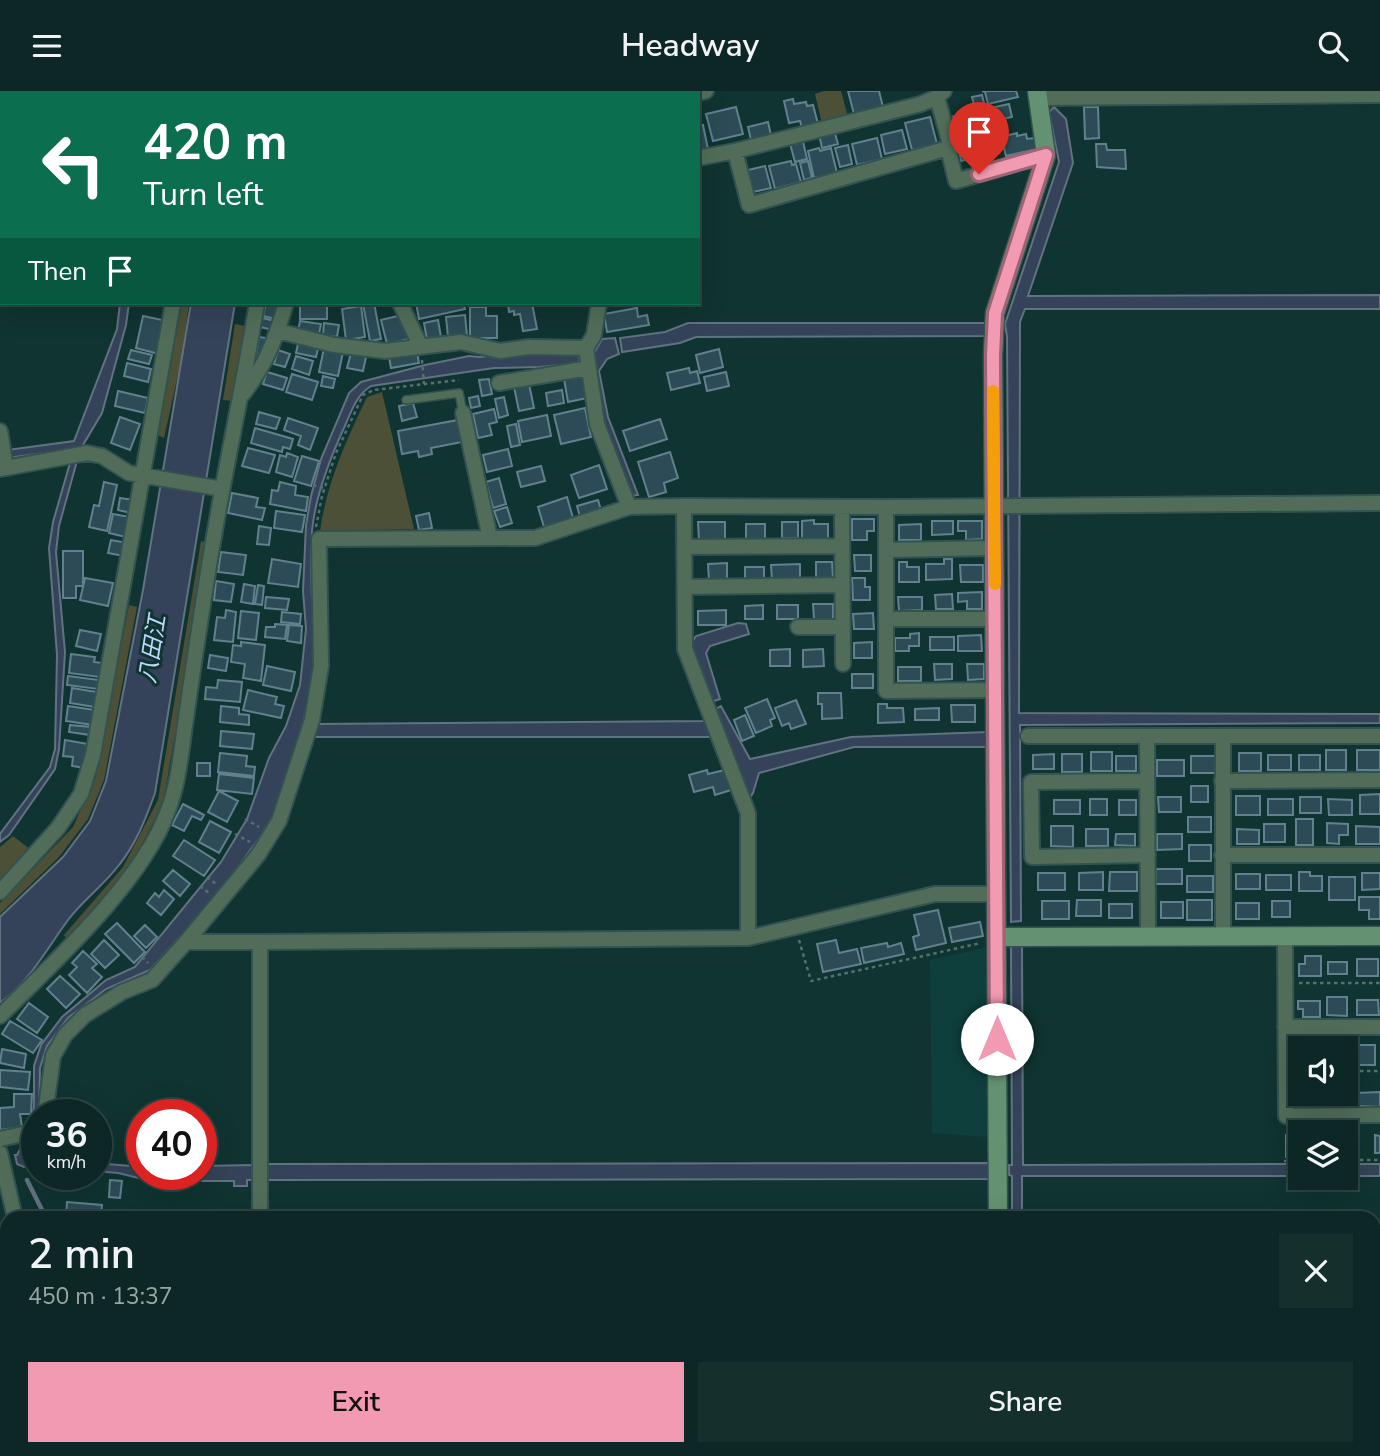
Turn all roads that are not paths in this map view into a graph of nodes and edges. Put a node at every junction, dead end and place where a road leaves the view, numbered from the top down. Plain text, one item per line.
1 (941, 94) edge
2 (1037, 95) edge
3 (1380, 95) edge
4 (948, 148) junction
5 (735, 151) junction
6 (1046, 155) junction
7 (700, 158) edge
8 (173, 305) edge
9 (257, 305) edge
10 (285, 305) edge
11 (401, 305) edge
12 (598, 305) edge
13 (278, 331) junction
14 (421, 347) junction
15 (586, 348) junction
16 (589, 368) junction
17 (499, 383) dead end
18 (242, 395) junction
19 (406, 400) dead end
20 (463, 413) joint
21 (0, 431) edge
22 (3, 468) edge
23 (141, 476) junction
24 (222, 489) junction
25 (1380, 503) edge
26 (1008, 505) junction
27 (684, 506) junction
28 (629, 507) junction
29 (842, 507) junction
30 (886, 507) junction
31 (490, 538) junction
32 (842, 546) junction
33 (685, 547) junction
34 (995, 548) junction
35 (886, 550) junction
36 (843, 585) junction
37 (685, 587) junction
38 (886, 619) junction
39 (995, 619) junction
40 (798, 627) dead end
41 (843, 627) junction
42 (843, 664) dead end
43 (995, 690) junction
44 (1028, 736) dead end
45 (1147, 736) junction
46 (1380, 736) edge
47 (1223, 737) junction
48 (1380, 780) edge
49 (1147, 781) junction
50 (1222, 781) junction
51 (1148, 855) junction
52 (1222, 855) junction
53 (1380, 855) edge
54 (0, 892) edge
55 (996, 894) junction
56 (1223, 936) junction
57 (1285, 936) junction
58 (1380, 936) edge
59 (997, 937) junction
60 (1148, 937) junction
61 (748, 938) junction
62 (186, 942) junction
63 (260, 942) junction
64 (0, 1016) edge
65 (1286, 1027) junction
66 (1380, 1027) edge
67 (47, 1099) edge
68 (1380, 1115) edge
69 (21, 1134) edge
70 (0, 1139) edge
71 (0, 1153) edge
72 (13, 1211) edge
73 (260, 1211) edge
74 (998, 1211) edge

1 - 4 street
1 - 5 street
2 - 3 street
2 - 6 street
4 - 5 street
4 - 6 street
5 - 7 street
6 - 26 street
8 - 23 street
9 - 18 street
10 - 13 street
11 - 14 street
12 - 15 street
13 - 14 street
13 - 18 street
14 - 15 street
15 - 16 street
16 - 17 street
16 - 28 street
18 - 24 street
19 - 20 lane
20 - 31 street
21 - 22 street
22 - 23 street
23 - 24 street
23 - 54 street
24 - 64 street
25 - 26 street
26 - 30 street
26 - 34 street
27 - 28 street
27 - 29 street
27 - 33 street
28 - 31 street
29 - 30 street
29 - 32 street
30 - 35 street
31 - 62 street
32 - 33 street
32 - 36 street
33 - 37 street
34 - 35 street
34 - 39 street
35 - 38 street
36 - 37 street
36 - 41 street
37 - 61 street
38 - 39 street
38 - 43 street
39 - 43 street
40 - 41 street
41 - 42 street
43 - 55 street
44 - 45 street
45 - 47 street
45 - 49 street
46 - 47 street
47 - 50 street
48 - 50 street
49 - 51 street
49 - 51 street
50 - 52 street
51 - 60 street
52 - 53 street
52 - 56 street
55 - 59 street
55 - 61 street
56 - 57 street
56 - 60 street
57 - 58 street
57 - 65 street
59 - 60 street
59 - 74 street
61 - 63 street
62 - 63 street
62 - 67 street
63 - 73 street
65 - 66 street
65 - 68 street
69 - 70 street
71 - 72 street

